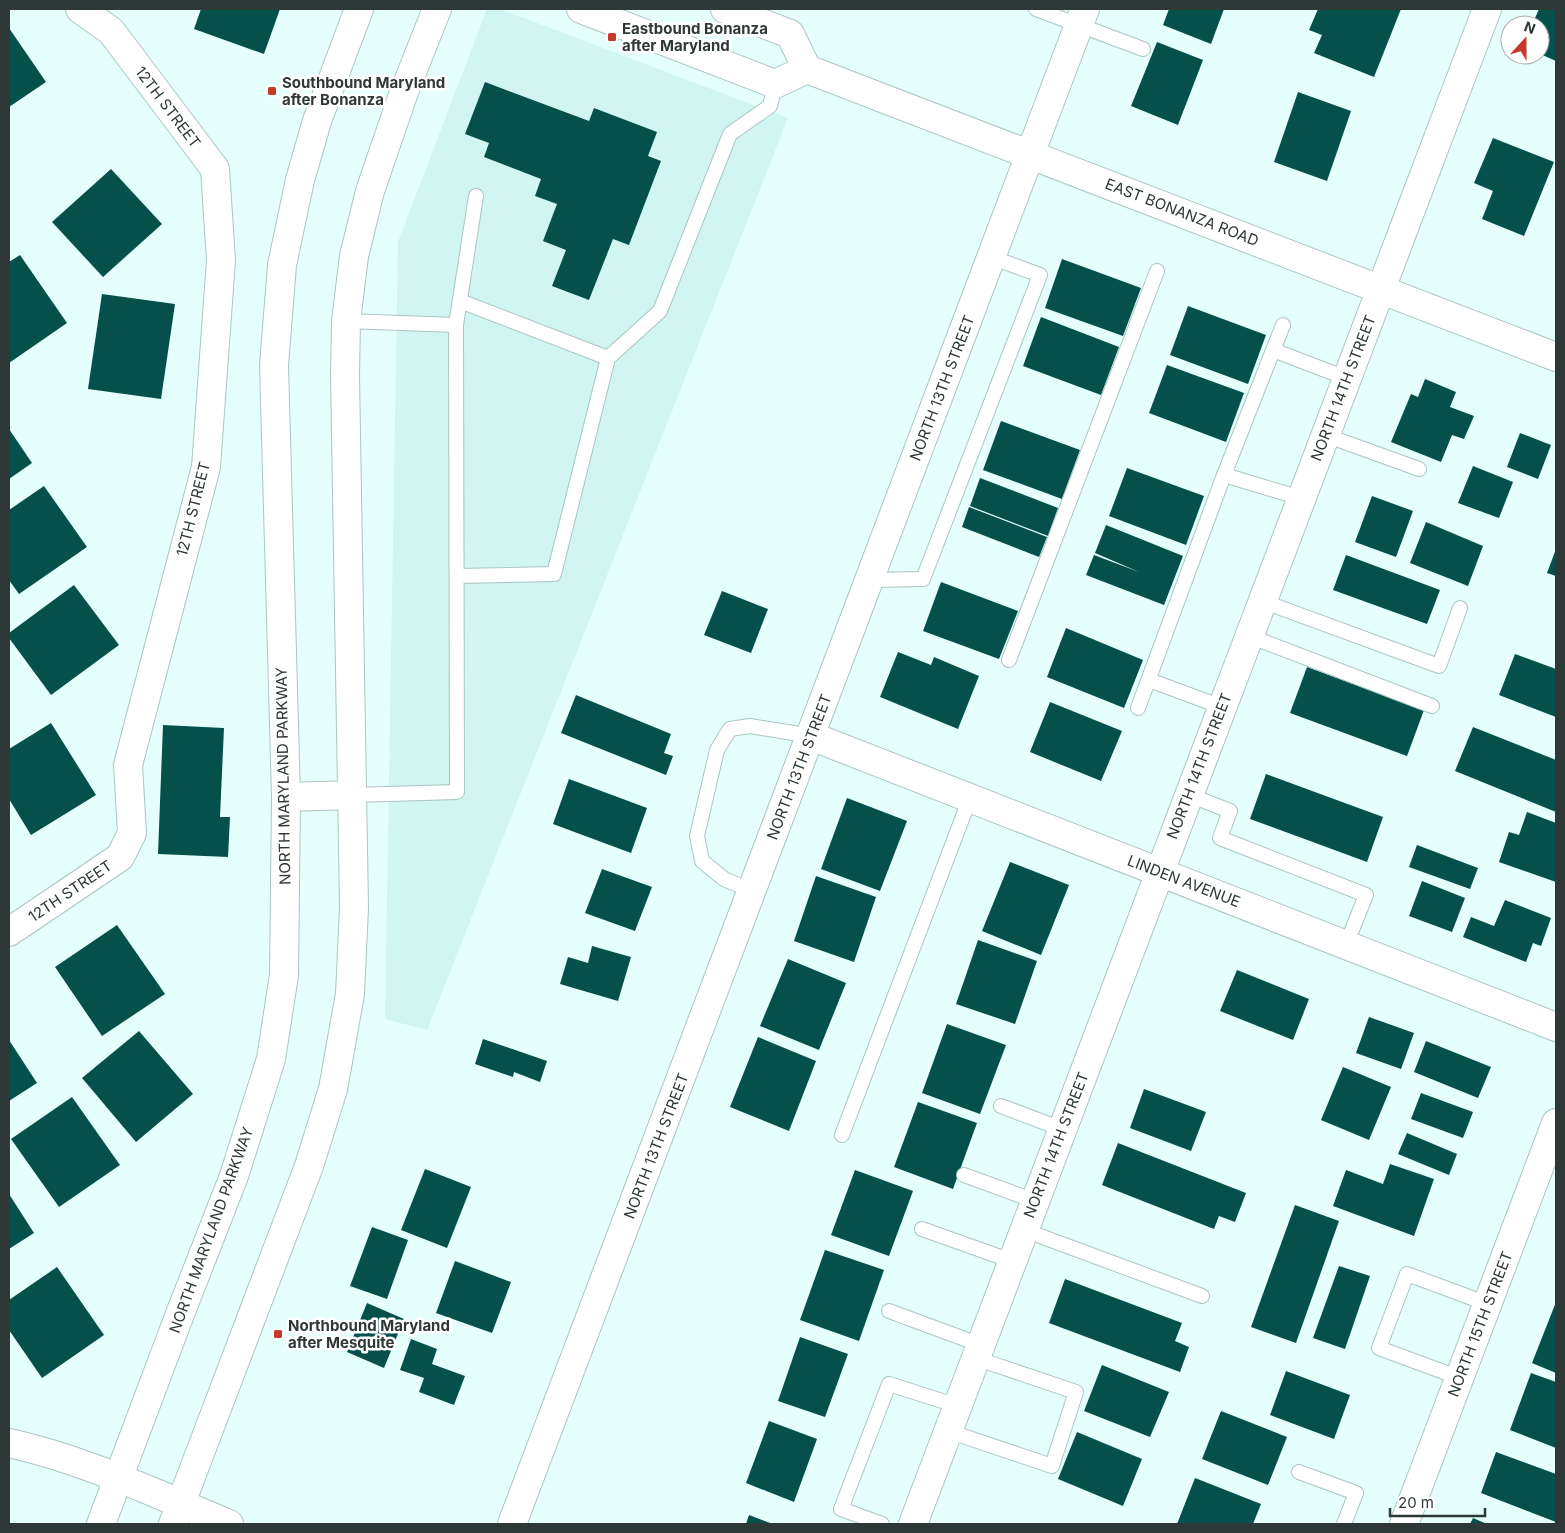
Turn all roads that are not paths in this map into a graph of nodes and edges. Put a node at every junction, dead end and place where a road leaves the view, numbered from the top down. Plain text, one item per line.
1 (80, 9) edge
2 (359, 9) edge
3 (437, 9) edge
4 (581, 9) edge
5 (728, 9) edge
6 (1036, 9) edge
7 (1487, 9) edge
8 (1082, 17) edge
9 (1142, 50) dead end
10 (807, 69) junction
11 (774, 84) junction
12 (1030, 153) junction
13 (476, 196) dead end
14 (991, 257) junction
15 (1157, 271) dead end
16 (1380, 289) junction
17 (460, 301) junction
18 (346, 320) junction
19 (456, 325) junction
20 (1282, 325) dead end
21 (1272, 350) junction
22 (1556, 357) edge
23 (608, 358) junction
24 (1346, 378) junction
25 (1325, 435) junction
26 (1419, 469) dead end
27 (1224, 475) junction
28 (1300, 498) junction
29 (456, 576) junction
30 (869, 580) junction
31 (1262, 601) junction
32 (1460, 608) dead end
33 (1249, 636) junction
34 (1009, 660) dead end
35 (1149, 680) junction
36 (1432, 706) dead end
37 (1222, 707) junction
38 (1138, 708) dead end
39 (811, 736) junction
40 (1188, 795) junction
41 (353, 796) junction
42 (286, 797) junction
43 (970, 798) junction
44 (1160, 872) junction
45 (752, 891) junction
46 (9, 932) edge
47 (1346, 945) junction
48 (1556, 1027) edge
49 (1001, 1106) dead end
50 (1556, 1123) edge
51 (1062, 1130) junction
52 (842, 1135) dead end
53 (964, 1175) dead end
54 (1035, 1200) junction
55 (922, 1228) dead end
56 (1024, 1230) junction
57 (1012, 1261) junction
58 (1202, 1296) dead end
59 (1488, 1304) junction
60 (888, 1311) dead end
61 (978, 1352) junction
62 (1460, 1378) junction
63 (958, 1406) junction
64 (948, 1431) junction
65 (9, 1443) edge
66 (1299, 1472) dead end
67 (119, 1477) junction
68 (177, 1515) edge
69 (100, 1524) edge
70 (229, 1524) edge
71 (512, 1524) edge
72 (882, 1524) edge
73 (913, 1524) edge
74 (1344, 1524) edge
75 (1404, 1524) edge

1 - 46 street, 12TH STREET
2 - 42 street, NORTH MARYLAND PARKWAY
3 - 18 street
4 - 11 street
5 - 10 street
6 - 8 lane
7 - 16 street, NORTH 14TH STREET
8 - 9 lane
8 - 12 street, NORTH 13TH STREET
10 - 11 street
10 - 12 street, EAST BONANZA ROAD
11 - 23 lane
12 - 14 street, NORTH 13TH STREET
12 - 16 street, EAST BONANZA ROAD
13 - 17 lane
14 - 30 street, NORTH 13TH STREET
14 - 30 lane
15 - 34 lane
16 - 22 street, EAST BONANZA ROAD
16 - 24 street, NORTH 14TH STREET
17 - 19 lane
17 - 23 lane
18 - 19 lane
18 - 41 street
19 - 29 lane
20 - 21 lane
21 - 24 lane
21 - 27 lane
23 - 29 lane
24 - 25 street, NORTH 14TH STREET
25 - 26 lane
25 - 28 street, NORTH 14TH STREET
27 - 28 lane
27 - 35 lane
28 - 31 street, NORTH 14TH STREET
29 - 41 lane
30 - 39 street, NORTH 13TH STREET
31 - 32 lane
31 - 33 street, NORTH 14TH STREET
33 - 36 lane
33 - 37 street, NORTH 14TH STREET
35 - 37 lane
35 - 38 lane
37 - 40 street, NORTH 14TH STREET
39 - 43 street, LINDEN AVENUE
39 - 45 street, NORTH 13TH STREET
39 - 45 lane
40 - 44 street, NORTH 14TH STREET
40 - 47 lane
41 - 42 street
41 - 68 street
42 - 67 street, NORTH MARYLAND PARKWAY
43 - 44 street, LINDEN AVENUE
43 - 52 lane
44 - 47 street, LINDEN AVENUE
44 - 51 street, NORTH 14TH STREET
45 - 71 street, NORTH 13TH STREET
47 - 48 street, LINDEN AVENUE
49 - 51 lane
50 - 59 street, NORTH 15TH STREET
51 - 54 street, NORTH 14TH STREET
53 - 54 lane
54 - 56 street, NORTH 14TH STREET
55 - 57 lane
56 - 57 street, NORTH 14TH STREET
56 - 58 lane
57 - 61 street, NORTH 14TH STREET
59 - 62 street, NORTH 15TH STREET
59 - 62 lane
60 - 61 lane
61 - 63 street, NORTH 14TH STREET
61 - 64 lane
62 - 75 street, NORTH 15TH STREET
63 - 64 street, NORTH 14TH STREET
63 - 72 lane
64 - 73 street, NORTH 14TH STREET
65 - 67 street
66 - 74 lane
67 - 68 street
67 - 69 street, NORTH MARYLAND PARKWAY
68 - 70 street

